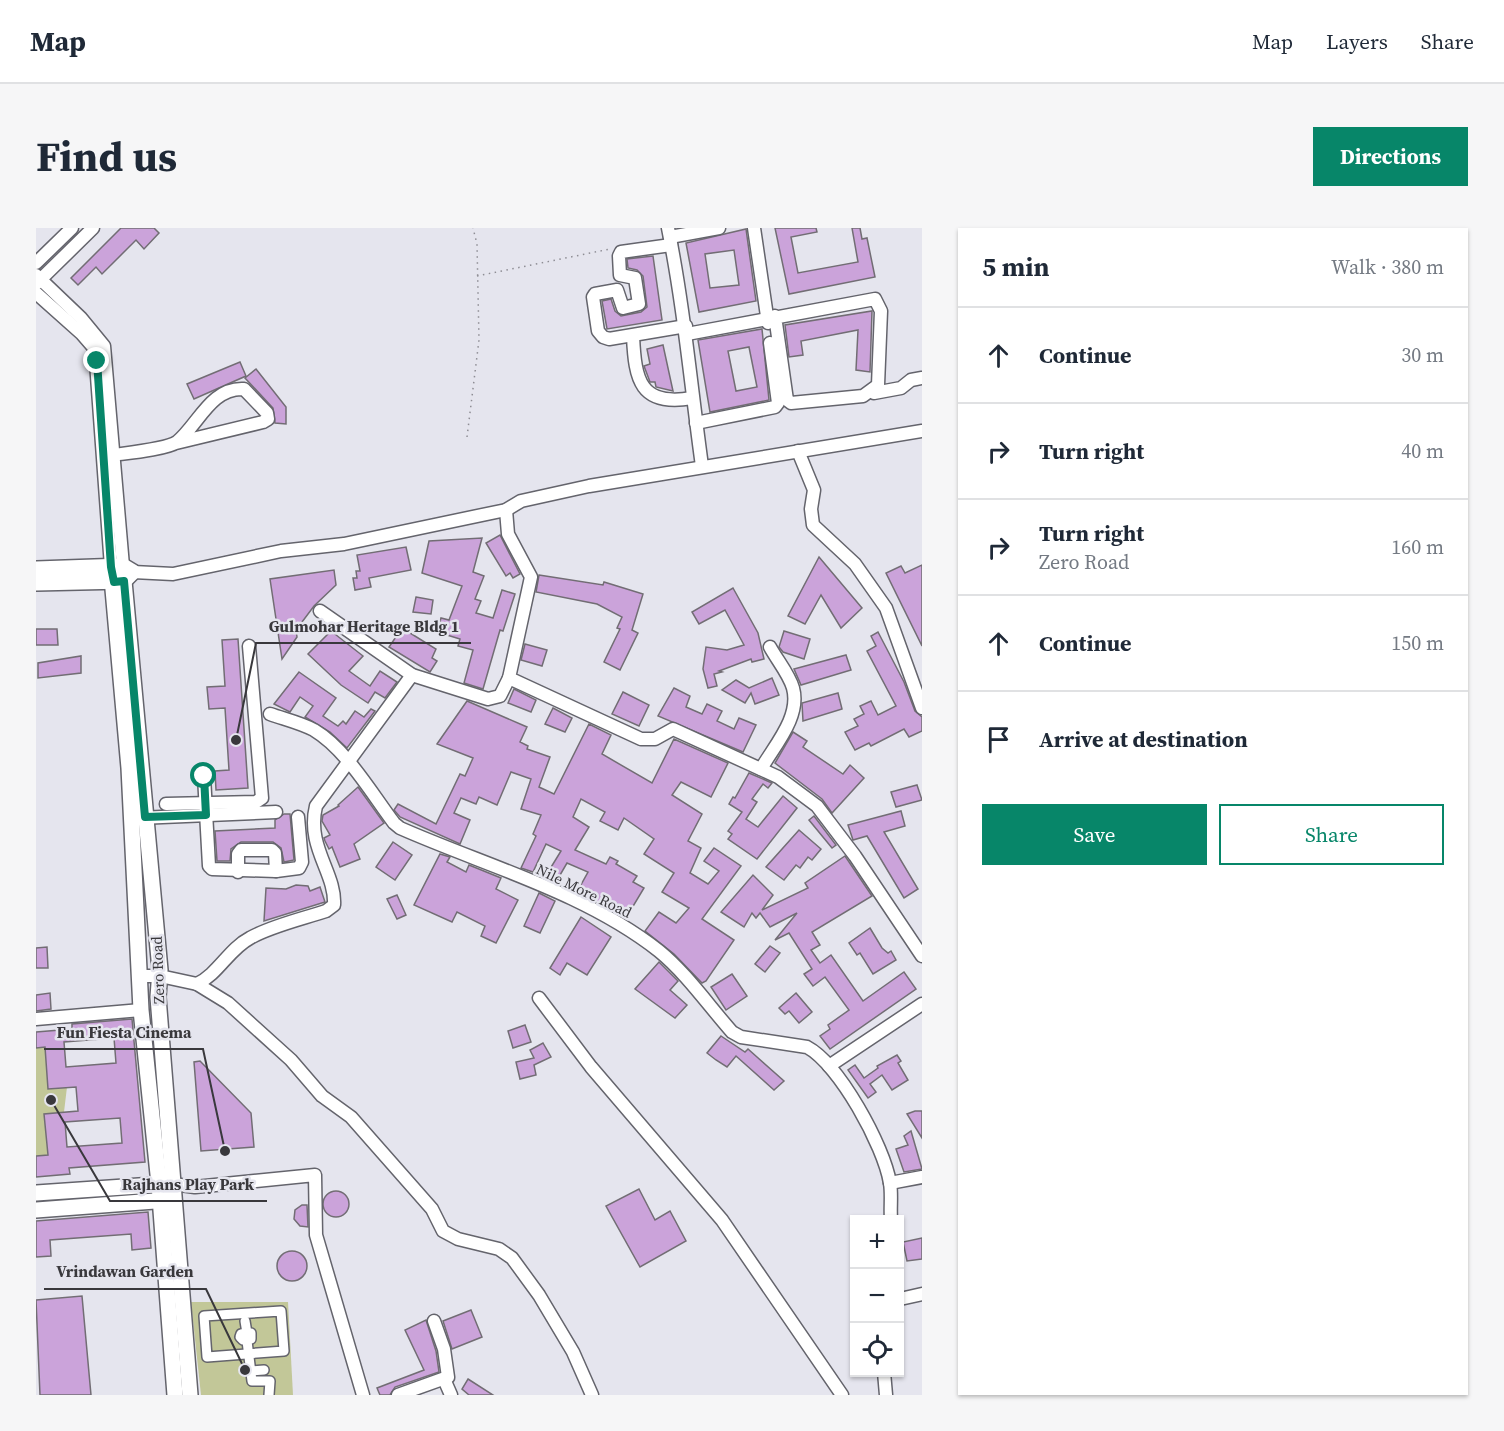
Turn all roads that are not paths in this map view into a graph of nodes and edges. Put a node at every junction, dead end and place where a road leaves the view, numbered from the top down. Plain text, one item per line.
1 (72, 228) edge
2 (93, 228) edge
3 (719, 228) edge
4 (754, 228) edge
5 (670, 236) edge
6 (36, 263) edge
7 (38, 279) edge
8 (36, 293) edge
9 (771, 317) junction
10 (686, 330) junction
11 (633, 336) junction
12 (922, 378) edge
13 (874, 393) dead end
14 (692, 398) junction
15 (696, 423) junction
16 (922, 431) edge
17 (176, 443) junction
18 (798, 451) junction
19 (113, 455) junction
20 (702, 466) junction
21 (506, 510) junction
22 (36, 569) edge
23 (121, 574) junction
24 (36, 583) edge
25 (320, 611) dead end
26 (249, 646) dead end
27 (770, 647) dead end
28 (412, 675) junction
29 (509, 678) junction
30 (922, 708) edge
31 (270, 714) dead end
32 (349, 763) junction
33 (760, 769) junction
34 (204, 776) dead end
35 (166, 804) dead end
36 (205, 809) junction
37 (276, 812) dead end
38 (298, 817) dead end
39 (138, 818) junction
40 (238, 872) junction
41 (276, 872) junction
42 (922, 956) edge
43 (140, 976) junction
44 (160, 976) junction
45 (197, 984) junction
46 (539, 998) dead end
47 (922, 1004) edge
48 (141, 1010) junction
49 (36, 1019) edge
50 (829, 1066) junction
51 (149, 1102) junction
52 (166, 1102) junction
53 (922, 1177) edge
54 (890, 1183) junction
55 (166, 1184) junction
56 (195, 1188) junction
57 (36, 1193) edge
58 (166, 1201) junction
59 (36, 1210) edge
60 (891, 1215) edge
61 (922, 1294) edge
62 (904, 1298) edge
63 (245, 1321) dead end
64 (434, 1321) dead end
65 (181, 1349) junction
66 (248, 1354) junction
67 (207, 1357) junction
68 (264, 1370) dead end
69 (251, 1371) junction
70 (884, 1377) edge
71 (444, 1379) junction
72 (175, 1395) edge
73 (190, 1395) edge
74 (269, 1395) edge
75 (363, 1395) edge
76 (398, 1395) edge
77 (452, 1395) edge
78 (592, 1395) edge
79 (842, 1395) edge
80 (886, 1395) edge

1 - 6 street
2 - 7 street
3 - 5 street
4 - 9 street
5 - 10 street
5 - 11 street
7 - 19 street
8 - 23 street
9 - 9 street
9 - 10 street
9 - 15 street
10 - 11 street
10 - 14 street
11 - 14 street
12 - 13 street
14 - 15 street
15 - 20 street
16 - 18 street
17 - 17 street
17 - 19 street
18 - 20 street
18 - 30 street
19 - 23 street
20 - 21 street
21 - 23 street
21 - 29 street
22 - 23 street
23 - 24 street
23 - 39 street, Zero Road
25 - 28 street
26 - 36 street
27 - 33 street
28 - 29 street
28 - 32 street
29 - 33 street
31 - 32 street, Nile More Road
32 - 45 street
32 - 50 street, Nile More Road
33 - 42 street
34 - 36 street
35 - 36 street
36 - 37 street
36 - 39 street
36 - 40 street
38 - 41 street
39 - 43 street, Zero Road
39 - 44 street, Zero Road
40 - 41 street
40 - 41 street
43 - 44 street
43 - 48 street, Zero Road
44 - 45 street
44 - 52 street, Zero Road
45 - 78 street
46 - 79 street
47 - 50 street
48 - 49 street
48 - 51 street, Zero Road
50 - 54 street, Nile More Road
51 - 52 street
51 - 55 street, Zero Road
52 - 55 street, Zero Road
53 - 54 street
54 - 60 street, Nile More Road
55 - 56 street
55 - 57 street
55 - 58 street, Zero Road
56 - 58 street
56 - 75 street
58 - 59 street
58 - 65 street, Zero Road
61 - 62 street
63 - 66 street
64 - 71 street
65 - 67 street
65 - 72 street, Zero Road
65 - 73 street, Zero Road
66 - 67 street
66 - 67 street
66 - 69 street
68 - 69 street
69 - 74 street
70 - 80 street
71 - 76 street
71 - 77 street

